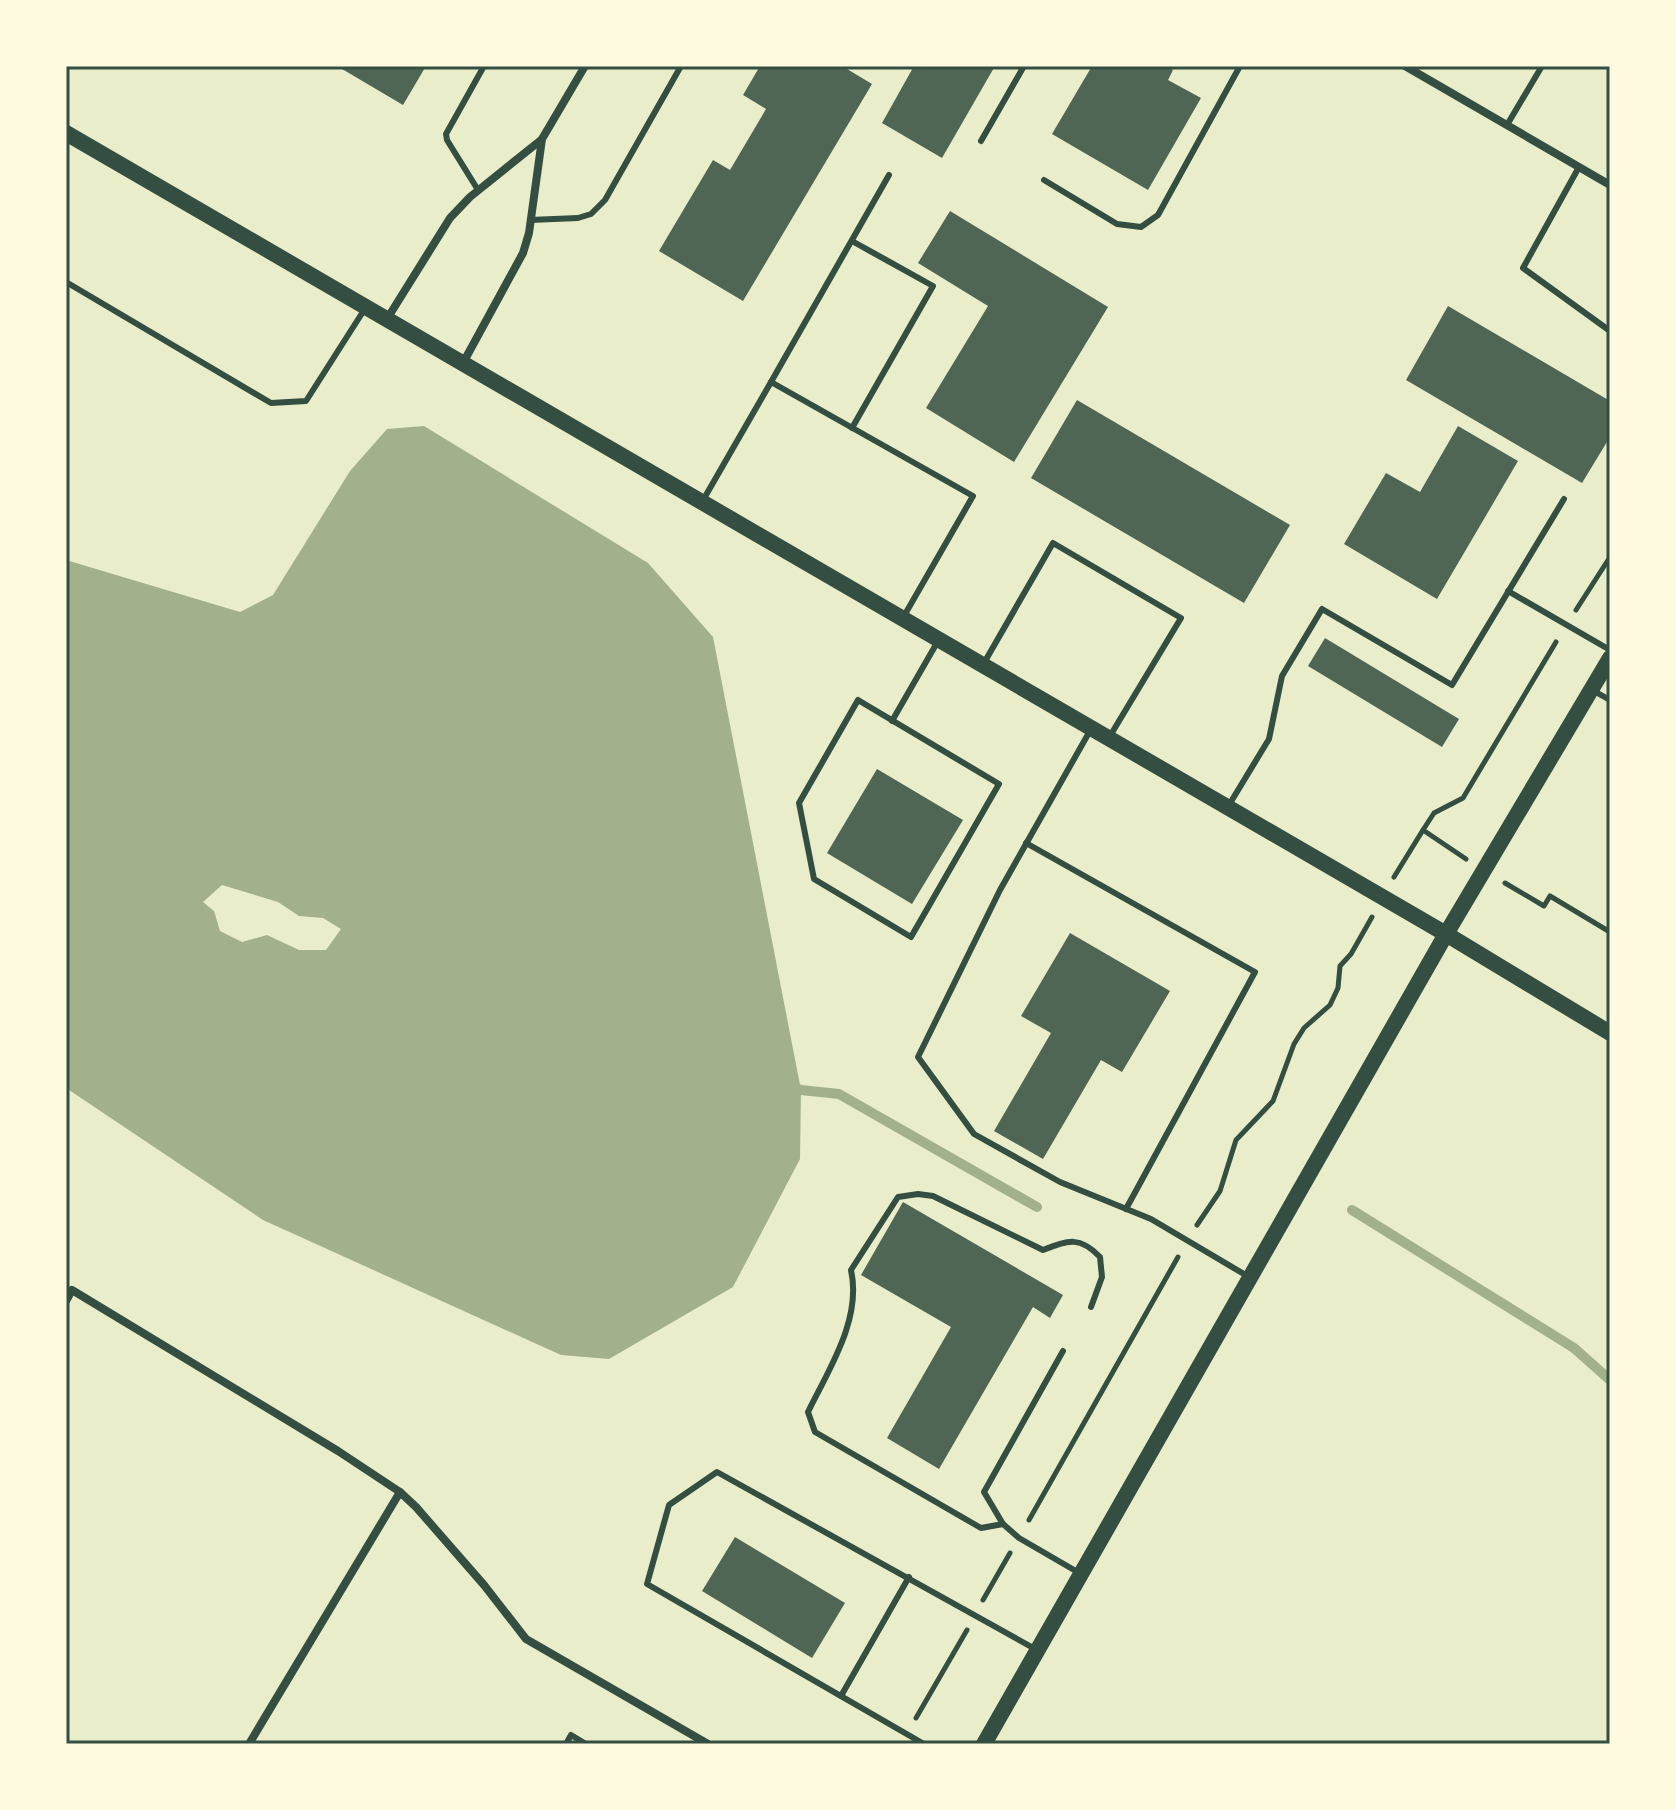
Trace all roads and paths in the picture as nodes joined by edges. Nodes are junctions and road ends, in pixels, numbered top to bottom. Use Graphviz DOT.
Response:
graph roads {
  1 [pos="484,66"];
  2 [pos="585,66"];
  3 [pos="681,66"];
  4 [pos="1024,66"];
  5 [pos="1240,66"];
  6 [pos="1405,66"];
  7 [pos="1542,66"];
  8 [pos="1507,125"];
  9 [pos="66,133"];
  10 [pos="542,139"];
  11 [pos="981,141"];
  12 [pos="1579,167"];
  13 [pos="889,175"];
  14 [pos="1044,180"];
  15 [pos="1610,185"];
  16 [pos="478,190"];
  17 [pos="530,220"];
  18 [pos="852,241"];
  19 [pos="66,282"];
  20 [pos="366,307"];
  21 [pos="387,319"];
  22 [pos="1610,331"];
  23 [pos="463,363"];
  24 [pos="771,382"];
  25 [pos="852,428"];
  26 [pos="1564,499"];
  27 [pos="701,502"];
  28 [pos="1508,591"];
  29 [pos="903,619"];
  30 [pos="938,640"];
  31 [pos="1610,650"];
  32 [pos="1610,658"];
  33 [pos="982,666"];
  34 [pos="1592,690"];
  35 [pos="1610,700"];
  36 [pos="892,721"];
  37 [pos="1091,729"];
  38 [pos="1108,739"];
  39 [pos="1227,808"];
  40 [pos="1423,830"];
  41 [pos="1026,843"];
  42 [pos="1382,898"];
  43 [pos="1446,934"];
  44 [pos="1610,1033"];
  45 [pos="1126,1209"];
  46 [pos="1187,1241"];
  47 [pos="1250,1277"];
  48 [pos="66,1301"];
  49 [pos="1091,1307"];
  50 [pos="1063,1351"];
  51 [pos="400,1492"];
  52 [pos="1003,1524"];
  53 [pos="1019,1538"];
  54 [pos="1081,1574"];
  55 [pos="909,1577"];
  56 [pos="975,1614"];
  57 [pos="1037,1650"];
  58 [pos="841,1696"];
  59 [pos="907,1734"];
  60 [pos="249,1744"];
  61 [pos="566,1744"];
  62 [pos="586,1744"];
  63 [pos="708,1744"];
  64 [pos="924,1744"];
  65 [pos="984,1744"];
  1 -- 16 [label="lane"];
  2 -- 10 [label="street"];
  3 -- 17 [label="lane"];
  4 -- 11 [label="lane"];
  5 -- 14 [label="lane"];
  6 -- 8 [label="street"];
  7 -- 8 [label="lane"];
  8 -- 12 [label="street"];
  9 -- 20 [label="main road"];
  10 -- 16 [label="street"];
  10 -- 17 [label="street"];
  12 -- 15 [label="street"];
  12 -- 22 [label="lane"];
  13 -- 18 [label="lane"];
  16 -- 21 [label="street"];
  17 -- 23 [label="street"];
  18 -- 24 [label="lane"];
  18 -- 25 [label="lane"];
  19 -- 20 [label="lane"];
  20 -- 21 [label="main road"];
  21 -- 23 [label="main road"];
  23 -- 27 [label="main road"];
  24 -- 25 [label="lane"];
  24 -- 27 [label="lane"];
  25 -- 29 [label="lane"];
  26 -- 28 [label="lane"];
  27 -- 29 [label="main road"];
  28 -- 31 [label="lane"];
  28 -- 39 [label="lane"];
  29 -- 30 [label="main road"];
  30 -- 33 [label="main road"];
  30 -- 36 [label="lane"];
  32 -- 34 [label="main road"];
  33 -- 37 [label="main road"];
  33 -- 38 [label="lane"];
  34 -- 35 [label="lane"];
  34 -- 43 [label="main road"];
  36 -- 36 [label="lane"];
  37 -- 38 [label="main road"];
  37 -- 41 [label="lane"];
  38 -- 39 [label="main road"];
  39 -- 42 [label="main road"];
  40 -- 42 [label="path"];
  41 -- 45 [label="lane"];
  41 -- 45 [label="lane"];
  42 -- 43 [label="main road"];
  42 -- 46 [label="path"];
  43 -- 44 [label="main road"];
  43 -- 47 [label="main road"];
  45 -- 46 [label="lane"];
  46 -- 47 [label="lane"];
  46 -- 53 [label="path"];
  47 -- 54 [label="main road"];
  48 -- 51 [label="street"];
  49 -- 52 [label="lane"];
  50 -- 52 [label="lane"];
  51 -- 60 [label="street"];
  51 -- 63 [label="street"];
  52 -- 53 [label="lane"];
  53 -- 54 [label="lane"];
  53 -- 56 [label="path"];
  54 -- 57 [label="main road"];
  55 -- 56 [label="lane"];
  55 -- 58 [label="lane"];
  55 -- 58 [label="lane"];
  56 -- 57 [label="lane"];
  56 -- 59 [label="path"];
  57 -- 65 [label="main road"];
  58 -- 59 [label="lane"];
  59 -- 64 [label="lane"];
  61 -- 62 [label="lane"];
}
